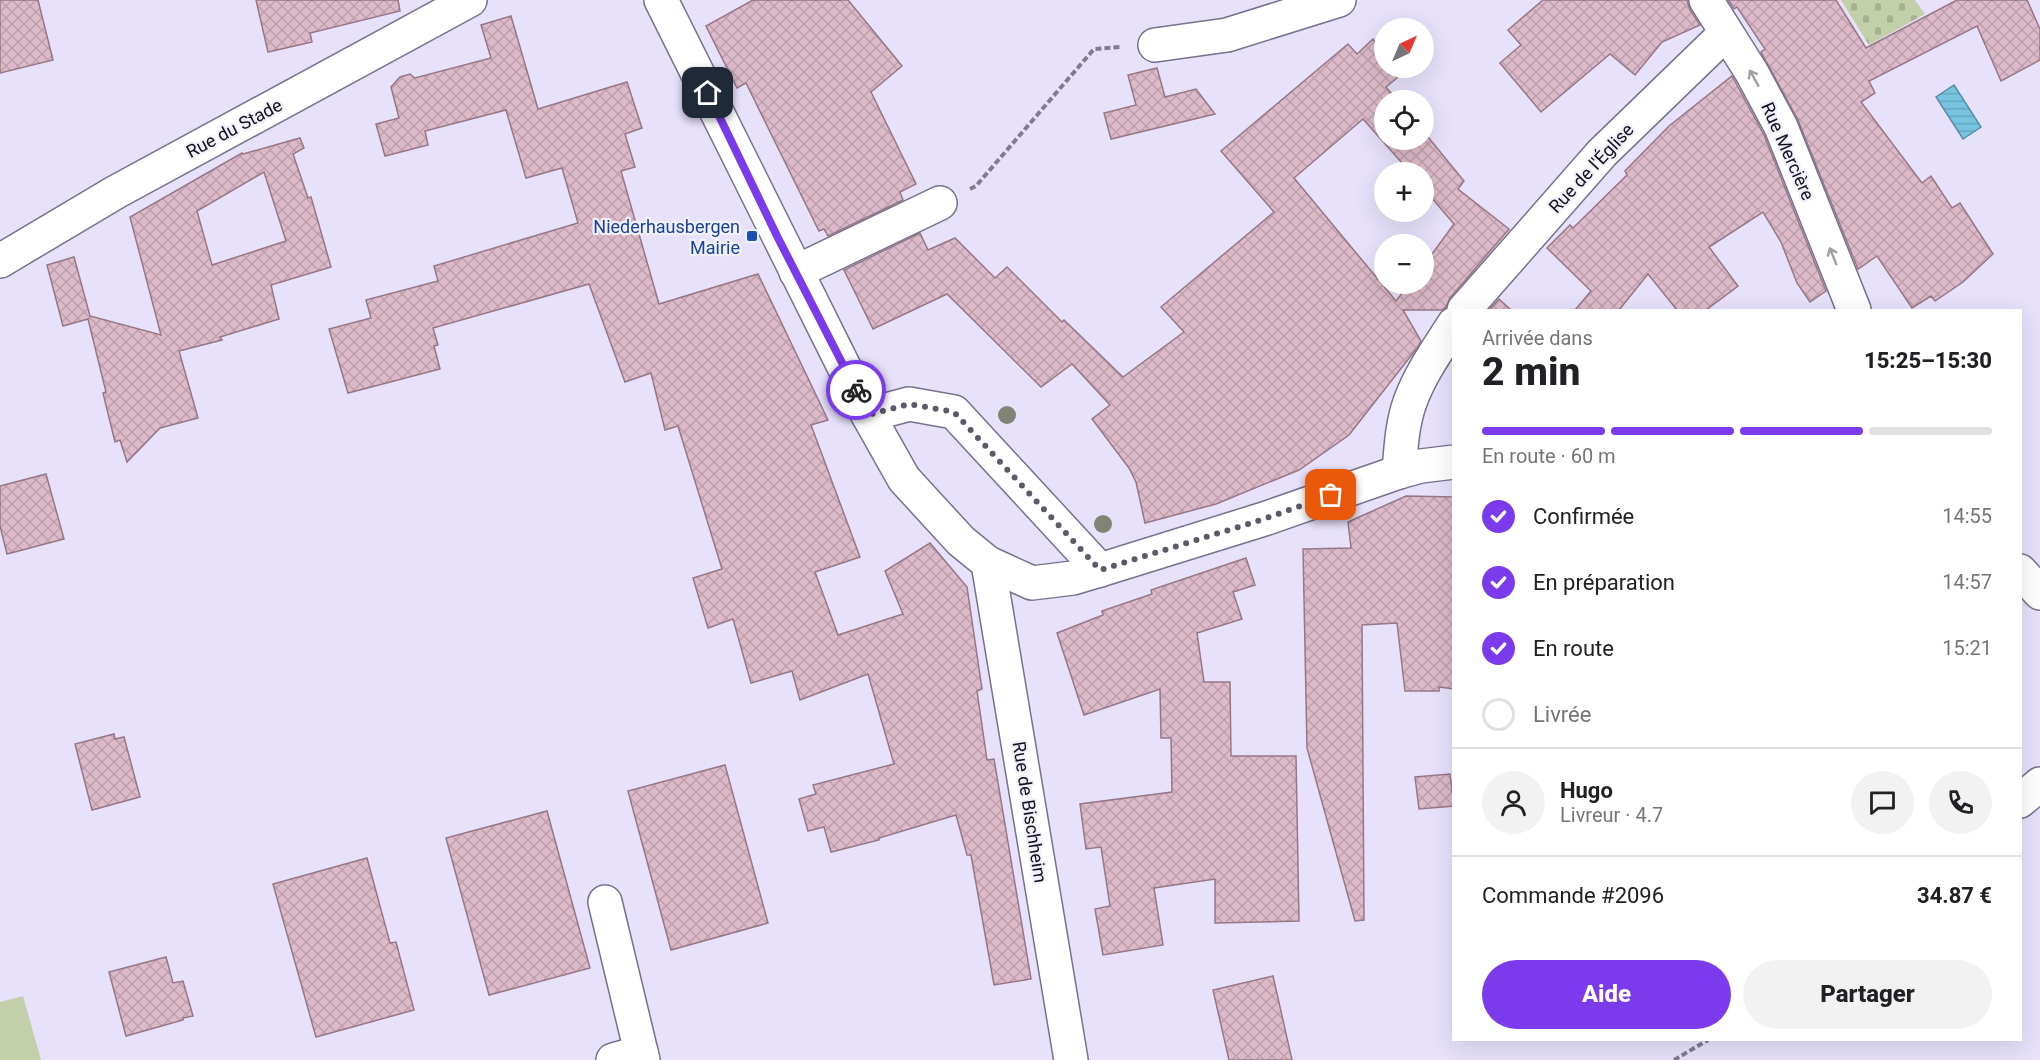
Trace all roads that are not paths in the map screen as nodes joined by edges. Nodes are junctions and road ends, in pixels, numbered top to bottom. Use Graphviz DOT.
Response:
graph roads {
  1 [pos="470,0"];
  2 [pos="661,0"];
  3 [pos="1339,0"];
  4 [pos="1706,0"];
  5 [pos="1726,33"];
  6 [pos="1155,45"];
  7 [pos="940,203"];
  8 [pos="0,261"];
  9 [pos="796,272"];
  10 [pos="1465,309"];
  11 [pos="1854,309"];
  12 [pos="1452,327"];
  13 [pos="868,415"];
  14 [pos="1452,462"];
  15 [pos="1399,472"];
  16 [pos="988,563"];
  17 [pos="1100,570"];
  18 [pos="2022,573"];
  19 [pos="2040,593"];
  20 [pos="2040,784"];
  21 [pos="2022,799"];
  22 [pos="605,902"];
  23 [pos="632,1057"];
  24 [pos="1071,1060"];
  1 -- 8 [label="street, Rue du Stade"];
  2 -- 9 [label="street"];
  3 -- 6 [label="street"];
  4 -- 5 [label="street, Rue Mercière"];
  5 -- 10 [label="street, Rue de l'Église"];
  11 -- 5 [label="street, Rue Mercière, one-way"];
  7 -- 9 [label="street"];
  9 -- 13 [label="street"];
  12 -- 15 [label="street"];
  13 -- 16 [label="street"];
  13 -- 17 [label="street"];
  14 -- 15 [label="street"];
  15 -- 17 [label="street"];
  16 -- 17 [label="street"];
  16 -- 24 [label="street, Rue de Bischheim"];
  18 -- 19 [label="street"];
  20 -- 21 [label="street"];
  22 -- 23 [label="street"];
}
